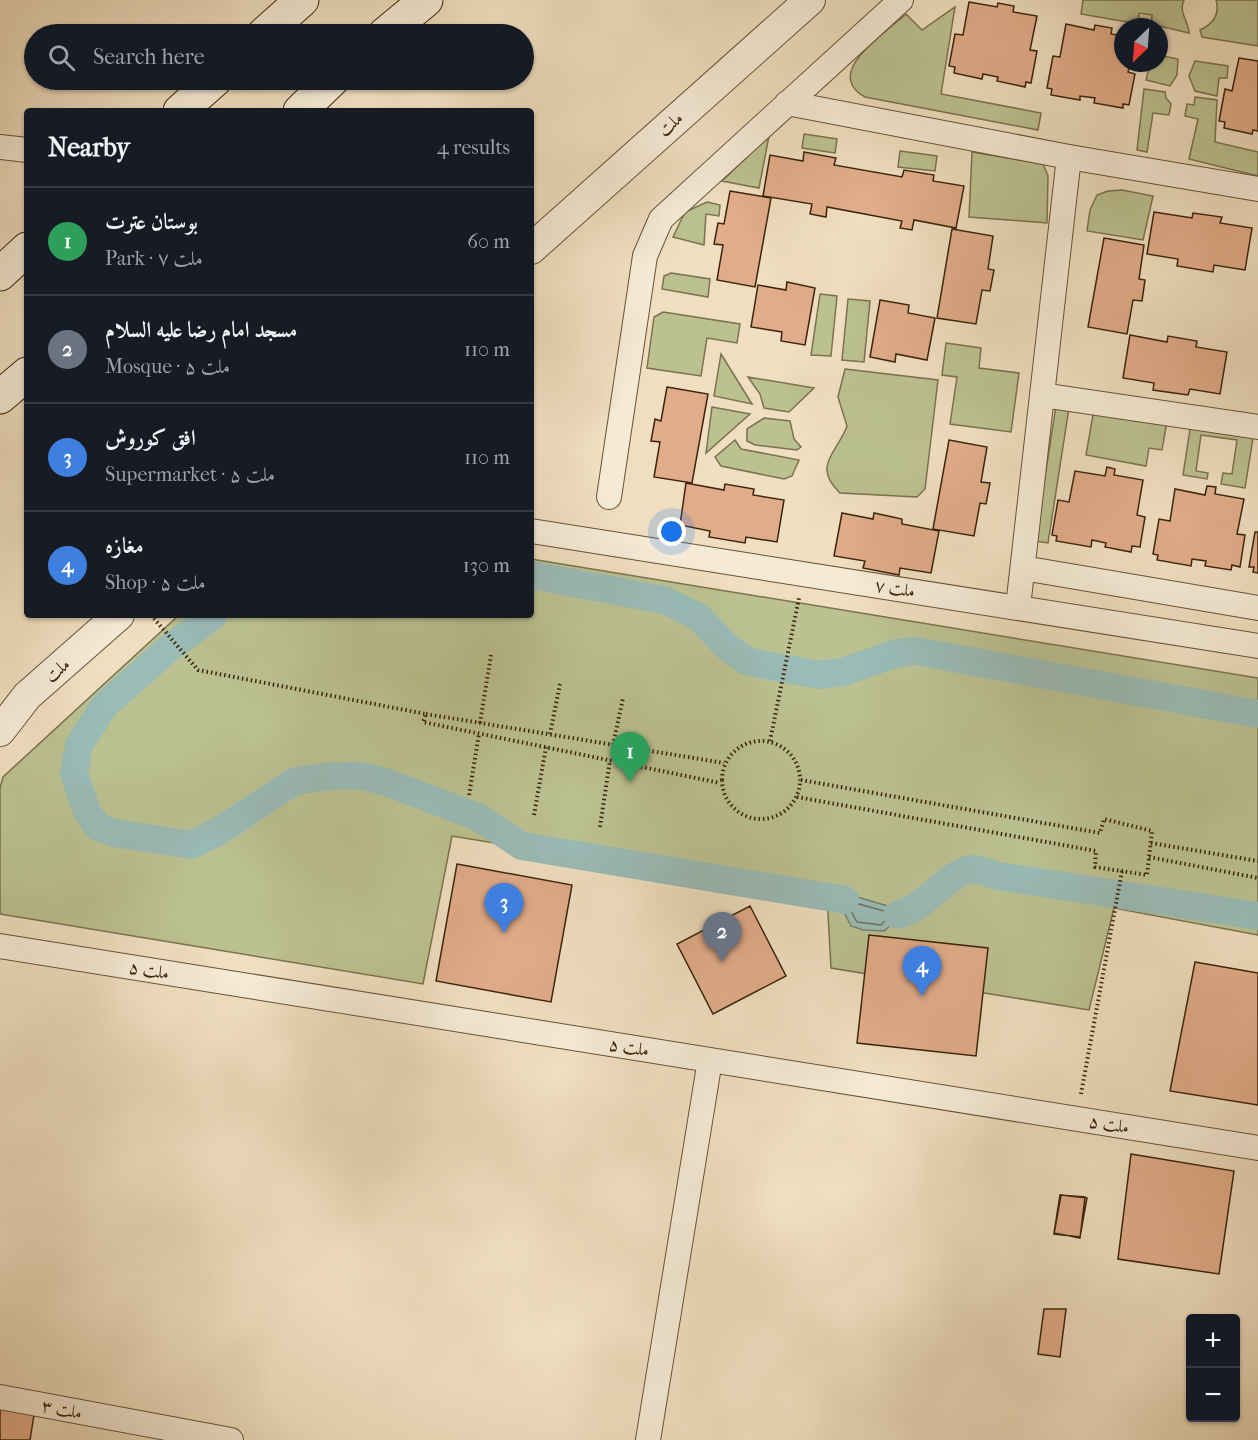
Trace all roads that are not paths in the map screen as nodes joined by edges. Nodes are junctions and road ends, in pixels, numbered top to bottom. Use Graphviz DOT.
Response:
graph roads {
  1 [pos="302,0"];
  2 [pos="426,0"];
  3 [pos="810,0"];
  4 [pos="901,0"];
  5 [pos="275,24"];
  6 [pos="398,24"];
  7 [pos="203,90"];
  8 [pos="322,90"];
  9 [pos="787,103"];
  10 [pos="183,108"];
  11 [pos="303,108"];
  12 [pos="0,147"];
  13 [pos="24,150"];
  14 [pos="1069,157"];
  15 [pos="1258,189"];
  16 [pos="534,246"];
  17 [pos="24,252"];
  18 [pos="0,274"];
  19 [pos="0,364"];
  20 [pos="24,365"];
  21 [pos="24,377"];
  22 [pos="1042,395"];
  23 [pos="0,397"];
  24 [pos="1258,427"];
  25 [pos="609,497"];
  26 [pos="534,531"];
  27 [pos="1023,568"];
  28 [pos="1018,607"];
  29 [pos="1258,608"];
  30 [pos="116,618"];
  31 [pos="1258,646"];
  32 [pos="0,731"];
  33 [pos="0,946"];
  34 [pos="710,1060"];
  35 [pos="1258,1148"];
  36 [pos="0,1397"];
  37 [pos="231,1440"];
  38 [pos="648,1440"];
  1 -- 5 [label="main road"];
  2 -- 6 [label="main road"];
  3 -- 16 [label="street, ملت"];
  4 -- 9 [label="street"];
  7 -- 10 [label="main road"];
  8 -- 11 [label="main road"];
  9 -- 14 [label="street"];
  9 -- 25 [label="street"];
  12 -- 13 [label="street"];
  14 -- 15 [label="street"];
  14 -- 22 [label="street"];
  17 -- 18 [label="main road"];
  19 -- 20 [label="main road"];
  21 -- 23 [label="main road"];
  22 -- 24 [label="street"];
  22 -- 27 [label="street"];
  26 -- 28 [label="street, ملت ۷"];
  27 -- 28 [label="street"];
  27 -- 29 [label="street"];
  28 -- 31 [label="street, ملت ۷"];
  30 -- 32 [label="street, ملت"];
  33 -- 34 [label="street, ملت ۵"];
  34 -- 35 [label="street, ملت ۵"];
  34 -- 38 [label="street"];
  36 -- 37 [label="street, ملت ۳"];
}
